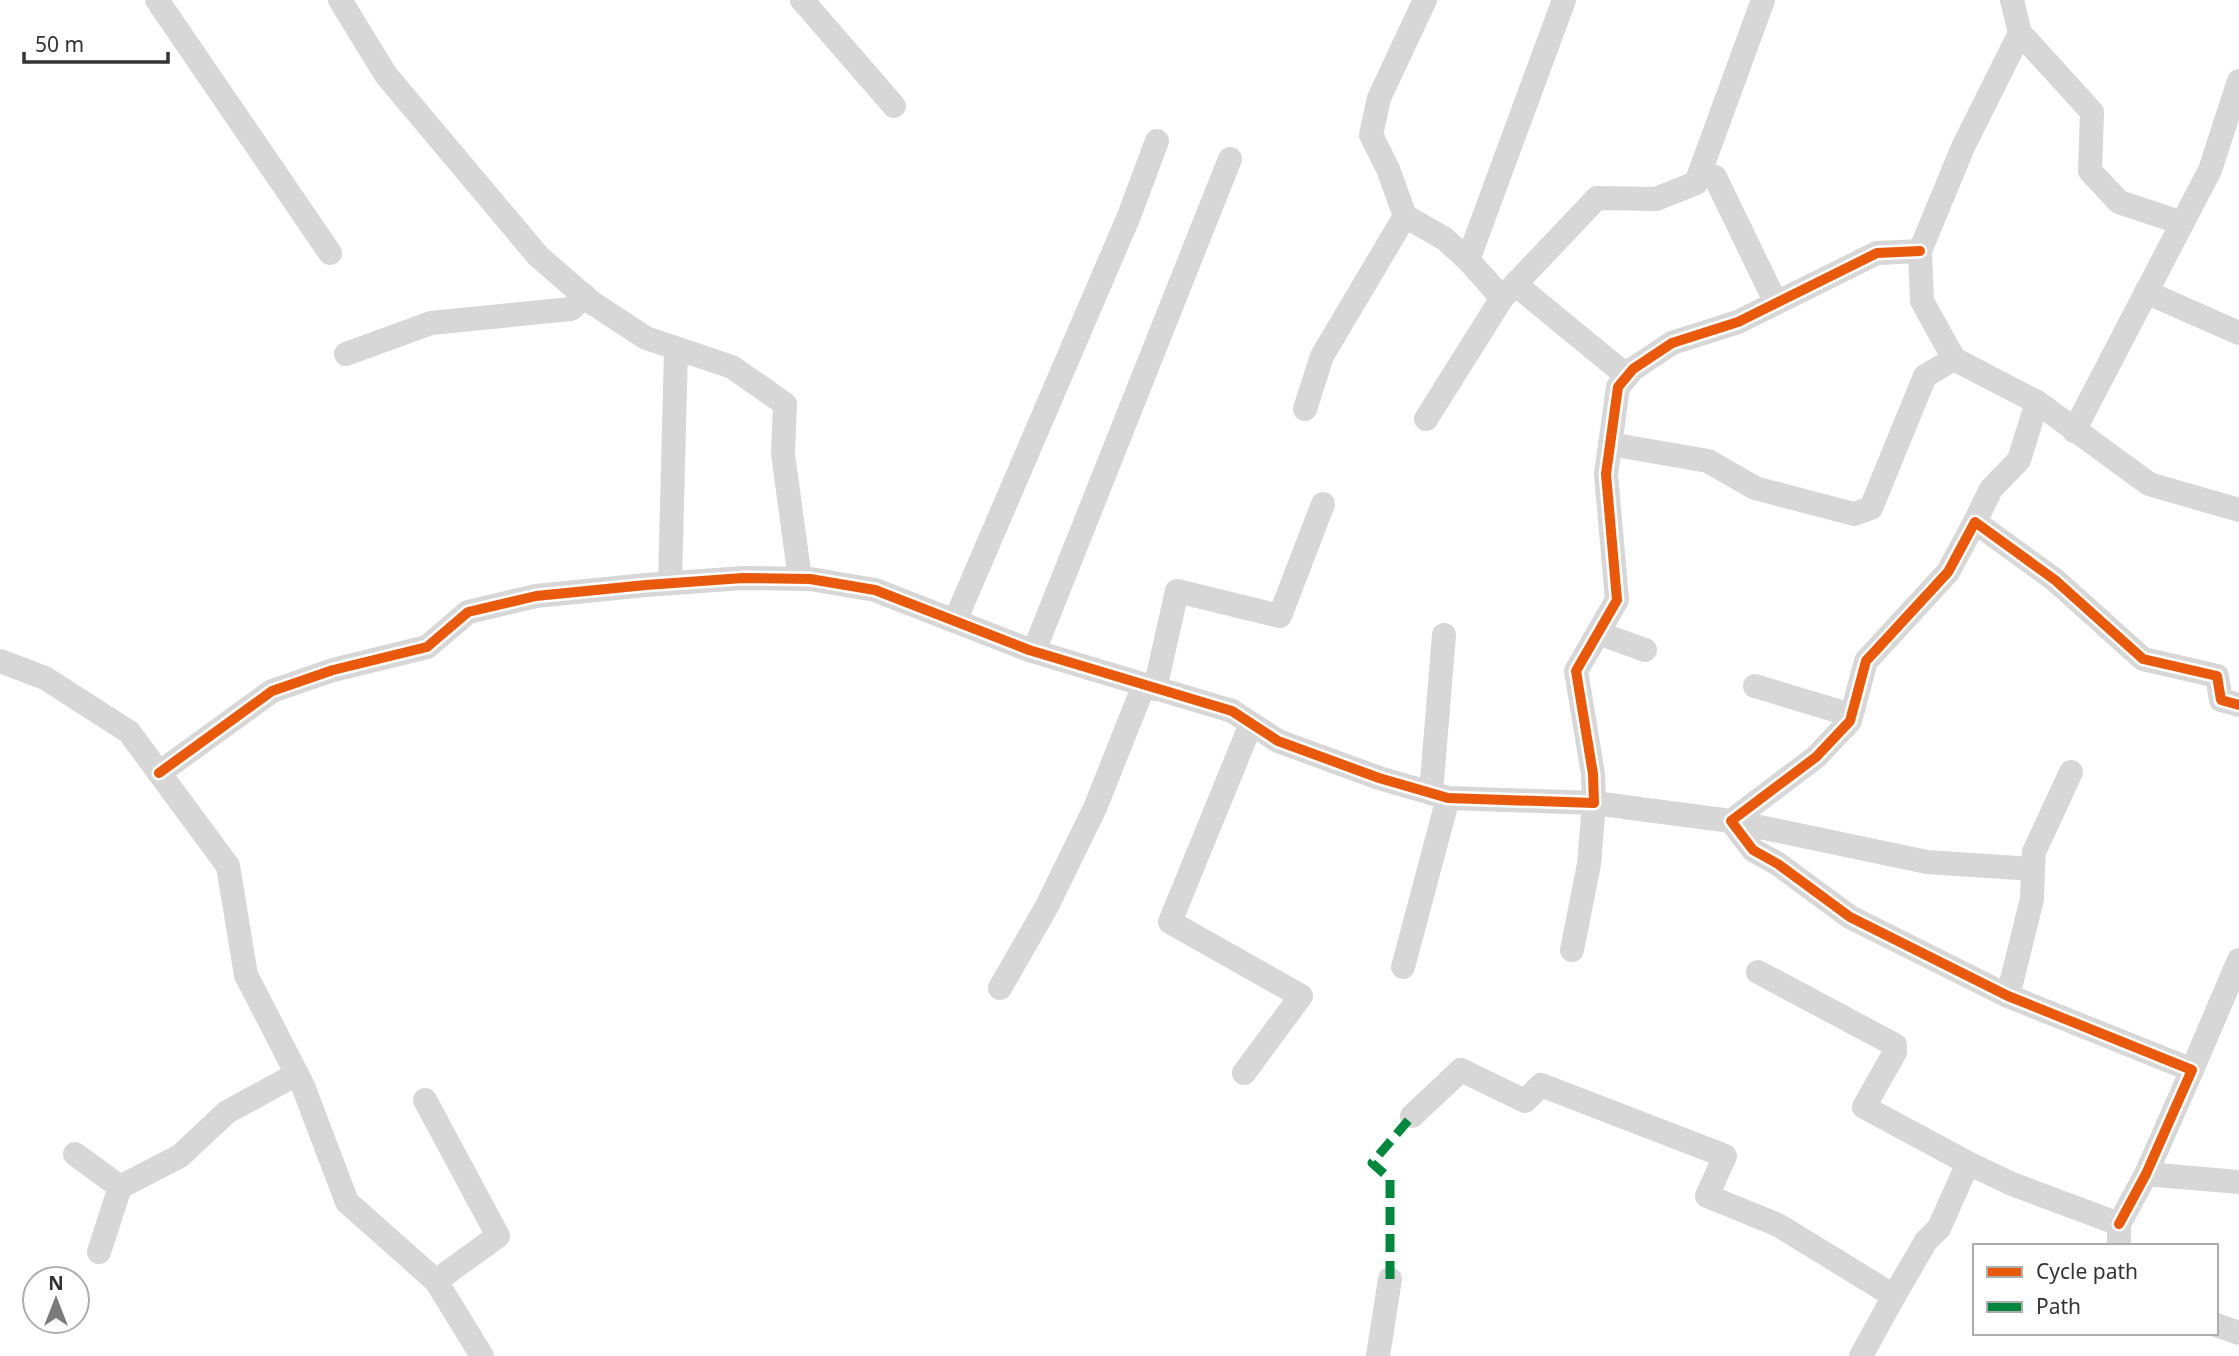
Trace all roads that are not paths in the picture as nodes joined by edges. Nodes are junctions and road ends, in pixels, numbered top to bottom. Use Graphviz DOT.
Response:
graph roads {
  1 [pos="157,0"];
  2 [pos="340,0"];
  3 [pos="802,0"];
  4 [pos="1424,0"];
  5 [pos="1564,0"];
  6 [pos="1763,0"];
  7 [pos="2012,0"];
  8 [pos="2020,33"];
  9 [pos="2239,80"];
  10 [pos="894,106"];
  11 [pos="1157,141"];
  12 [pos="1230,159"];
  13 [pos="1701,172"];
  14 [pos="1405,216"];
  15 [pos="2182,223"];
  16 [pos="1920,251"];
  17 [pos="330,253"];
  18 [pos="1468,260"];
  19 [pos="1508,291"];
  20 [pos="2146,292"];
  21 [pos="584,296"];
  22 [pos="1776,303"];
  23 [pos="2239,333"];
  24 [pos="676,349"];
  25 [pos="346,354"];
  26 [pos="1954,359"];
  27 [pos="1627,376"];
  28 [pos="2037,402"];
  29 [pos="1305,410"];
  30 [pos="1426,419"];
  31 [pos="2074,431"];
  32 [pos="1610,444"];
  33 [pos="1323,504"];
  34 [pos="2239,510"];
  35 [pos="1975,523"];
  36 [pos="800,579"];
  37 [pos="670,583"];
  38 [pos="955,621"];
  39 [pos="1598,633"];
  40 [pos="1444,635"];
  41 [pos="1645,650"];
  42 [pos="1034,651"];
  43 [pos="0,661"];
  44 [pos="1755,686"];
  45 [pos="1149,687"];
  46 [pos="2239,705"];
  47 [pos="1851,715"];
  48 [pos="1251,723"];
  49 [pos="2071,772"];
  50 [pos="159,773"];
  51 [pos="1440,796"];
  52 [pos="1594,803"];
  53 [pos="1731,821"];
  54 [pos="2032,870"];
  55 [pos="1572,950"];
  56 [pos="2239,960"];
  57 [pos="1403,967"];
  58 [pos="1758,972"];
  59 [pos="1000,988"];
  60 [pos="2008,996"];
  61 [pos="2192,1070"];
  62 [pos="1244,1073"];
  63 [pos="297,1074"];
  64 [pos="425,1100"];
  65 [pos="1412,1116"];
  66 [pos="75,1154"];
  67 [pos="1968,1163"];
  68 [pos="2146,1174"];
  69 [pos="2239,1182"];
  70 [pos="120,1187"];
  71 [pos="2119,1235"];
  72 [pos="99,1252"];
  73 [pos="1390,1279"];
  74 [pos="436,1281"];
  75 [pos="1894,1296"];
  76 [pos="2218,1326"];
  77 [pos="2239,1333"];
  78 [pos="482,1356"];
  79 [pos="1378,1356"];
  80 [pos="1861,1356"];
  1 -- 17 [label="street"];
  2 -- 21 [label="street"];
  3 -- 10 [label="street"];
  4 -- 14 [label="street"];
  5 -- 18 [label="street"];
  6 -- 13 [label="street"];
  7 -- 8 [label="street"];
  8 -- 15 [label="street"];
  8 -- 16 [label="street"];
  9 -- 15 [label="street"];
  11 -- 38 [label="street"];
  12 -- 42 [label="street"];
  13 -- 19 [label="street"];
  13 -- 22 [label="street"];
  14 -- 18 [label="street"];
  14 -- 29 [label="street"];
  15 -- 20 [label="street"];
  16 -- 22 [label="street"];
  16 -- 26 [label="street"];
  18 -- 19 [label="street"];
  19 -- 27 [label="street"];
  19 -- 30 [label="street"];
  20 -- 23 [label="street"];
  20 -- 31 [label="street"];
  21 -- 24 [label="street"];
  21 -- 25 [label="street"];
  22 -- 27 [label="street"];
  24 -- 36 [label="street"];
  24 -- 37 [label="street"];
  26 -- 28 [label="street"];
  26 -- 32 [label="street"];
  27 -- 32 [label="street"];
  28 -- 31 [label="street"];
  28 -- 35 [label="street"];
  31 -- 34 [label="street"];
  32 -- 39 [label="street"];
  33 -- 45 [label="street"];
  35 -- 46 [label="street"];
  35 -- 47 [label="street"];
  36 -- 37 [label="street"];
  36 -- 38 [label="street"];
  37 -- 50 [label="street"];
  38 -- 42 [label="street"];
  39 -- 41 [label="street"];
  39 -- 52 [label="street"];
  40 -- 51 [label="street"];
  42 -- 45 [label="street"];
  43 -- 50 [label="street"];
  44 -- 47 [label="street"];
  45 -- 48 [label="street"];
  45 -- 59 [label="street"];
  47 -- 53 [label="street"];
  48 -- 51 [label="street"];
  48 -- 62 [label="street"];
  49 -- 54 [label="street"];
  50 -- 63 [label="street"];
  51 -- 52 [label="street"];
  51 -- 57 [label="street"];
  52 -- 53 [label="street"];
  52 -- 55 [label="street"];
  53 -- 54 [label="street"];
  53 -- 60 [label="street"];
  54 -- 60 [label="street"];
  56 -- 61 [label="street"];
  58 -- 67 [label="street"];
  60 -- 61 [label="street"];
  61 -- 68 [label="street"];
  63 -- 70 [label="street"];
  63 -- 74 [label="street"];
  64 -- 74 [label="street"];
  65 -- 75 [label="street"];
  66 -- 70 [label="street"];
  67 -- 71 [label="street"];
  67 -- 75 [label="street"];
  68 -- 69 [label="street"];
  68 -- 71 [label="street"];
  70 -- 72 [label="street"];
  73 -- 79 [label="street"];
  74 -- 78 [label="street"];
  75 -- 80 [label="street"];
  76 -- 77 [label="street"];
}
